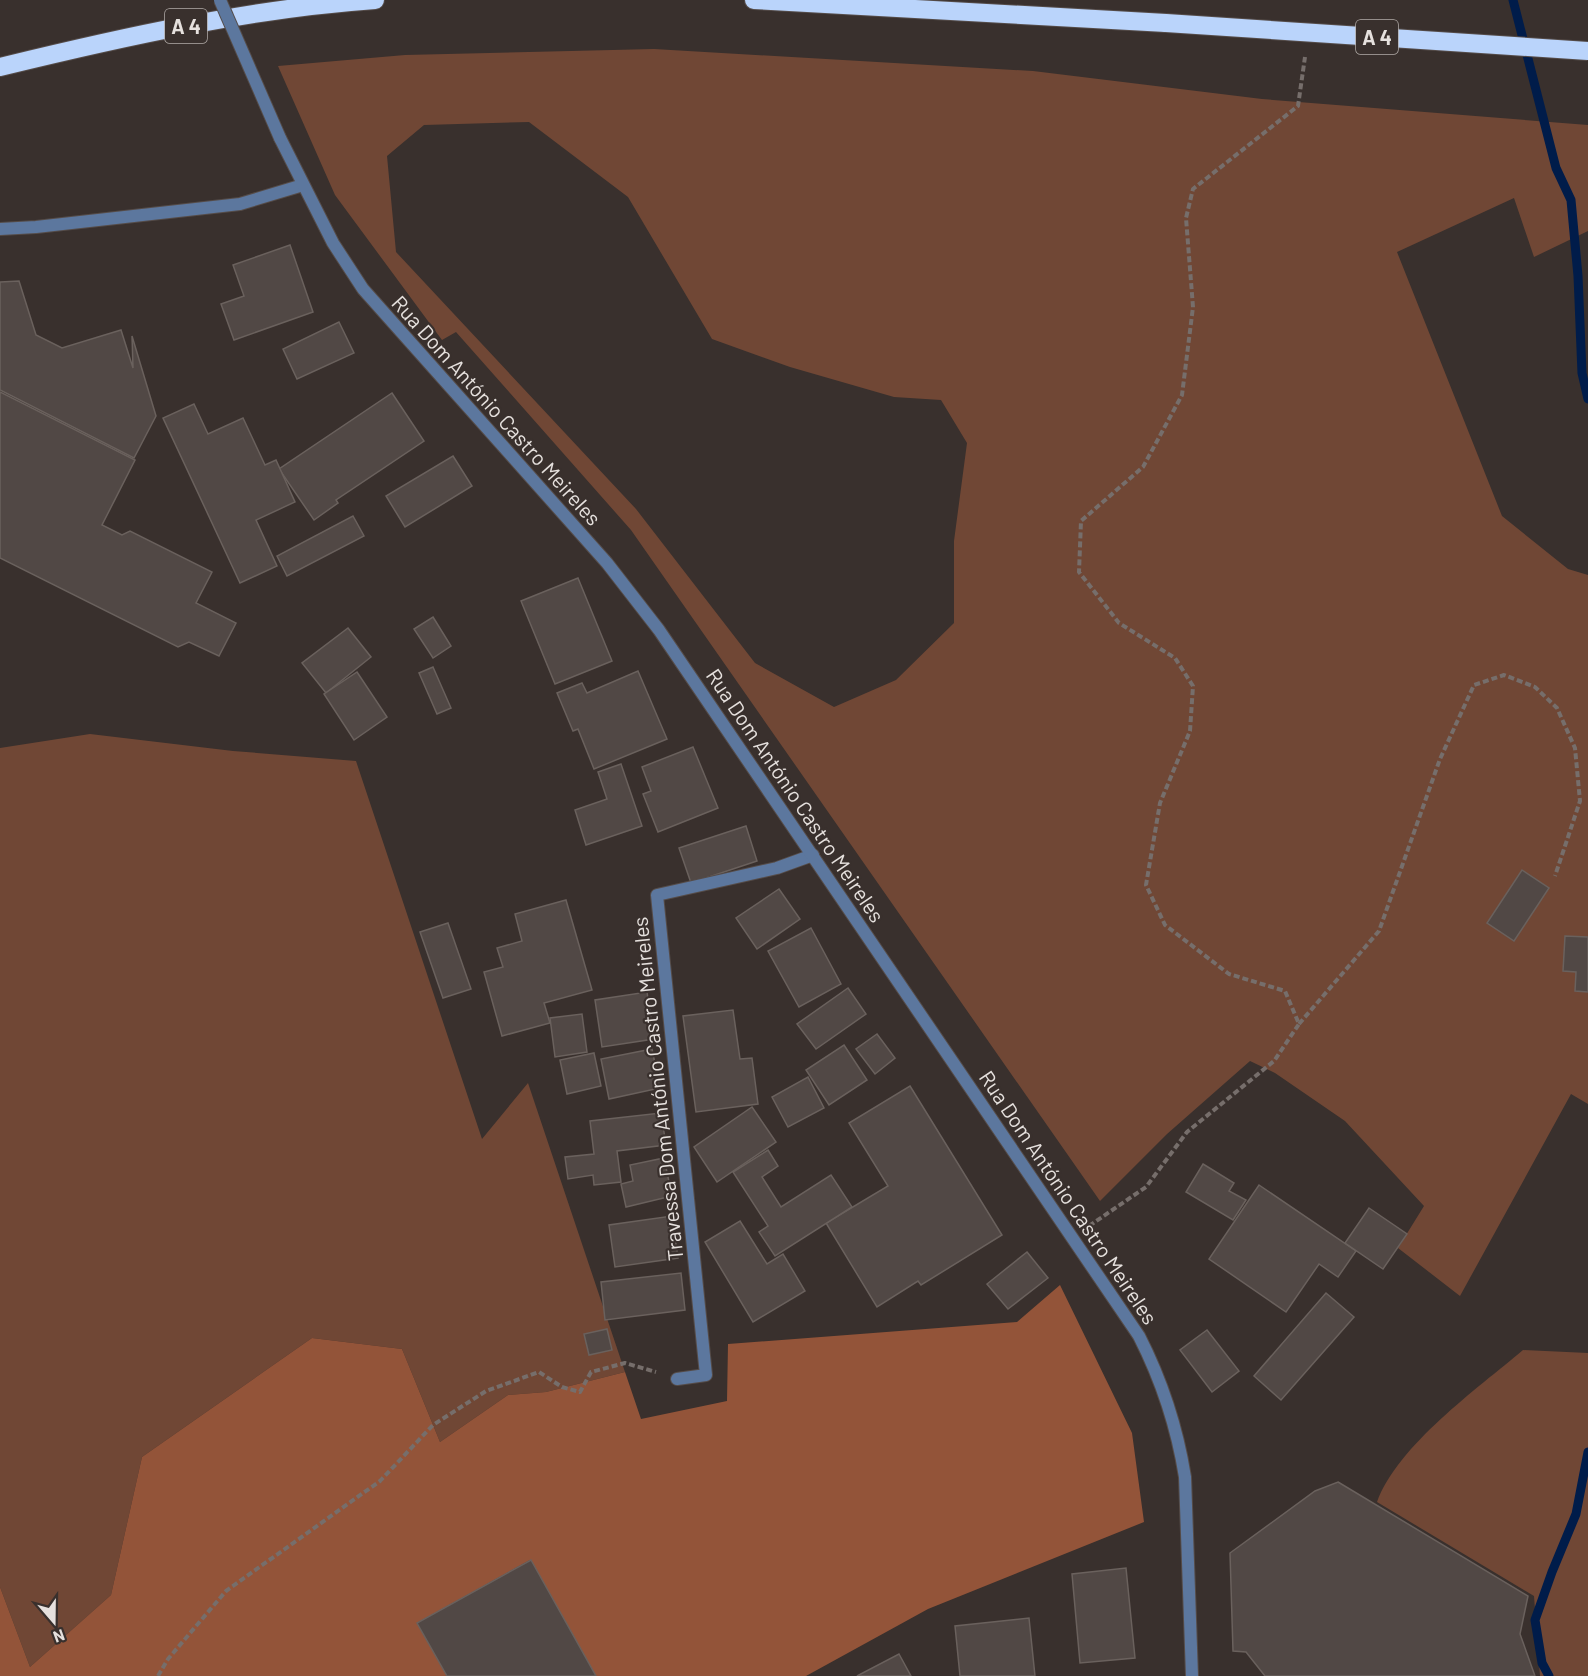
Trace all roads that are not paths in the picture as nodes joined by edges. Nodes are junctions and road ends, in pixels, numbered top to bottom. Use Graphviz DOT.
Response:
graph roads {
  1 [pos="220,0"];
  2 [pos="375,0"];
  3 [pos="754,0"];
  4 [pos="1588,51"];
  5 [pos="0,68"];
  6 [pos="303,185"];
  7 [pos="0,229"];
  8 [pos="813,855"];
  9 [pos="677,1379"];
  10 [pos="1192,1676"];
  1 -- 6 [label="street, Rua Dom António Castro Meireles, bridge"];
  2 -- 5 [label="highway, A 4"];
  3 -- 4 [label="highway, A 4, bridge"];
  6 -- 7 [label="street"];
  6 -- 8 [label="street, Rua Dom António Castro Meireles"];
  8 -- 9 [label="street, Travessa Dom António Castro Meireles"];
  8 -- 10 [label="street, Rua Dom António Castro Meireles"];
}
